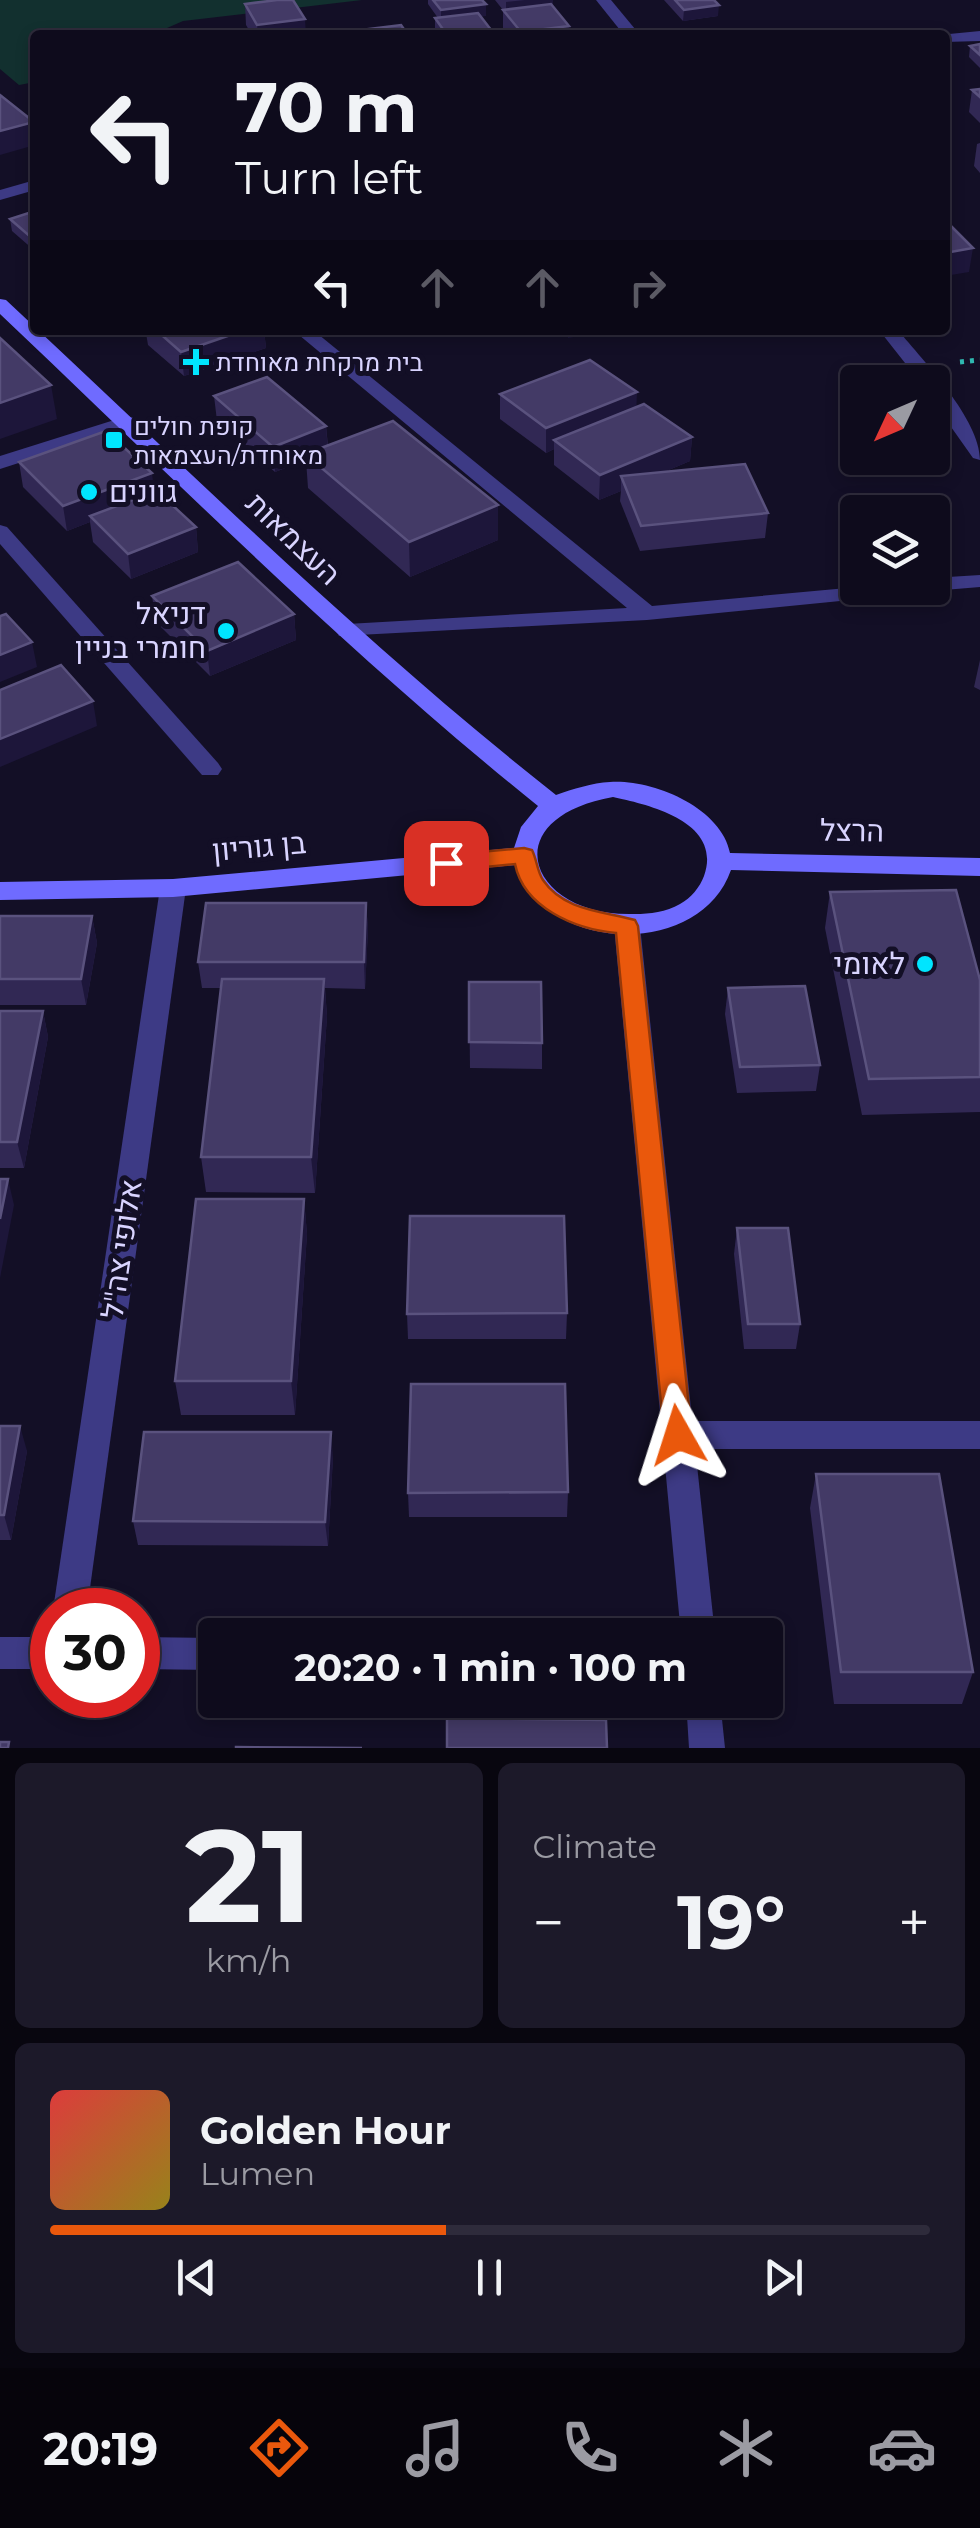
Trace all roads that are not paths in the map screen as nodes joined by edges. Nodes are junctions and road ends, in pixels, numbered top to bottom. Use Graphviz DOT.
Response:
graph roads {
  1 [pos="603,0"];
  2 [pos="628,30"];
  3 [pos="980,36"];
  4 [pos="950,37"];
  5 [pos="30,186"];
  6 [pos="0,195"];
  7 [pos="4,314"];
  8 [pos="308,335"];
  9 [pos="892,335"];
  10 [pos="916,365"];
  11 [pos="950,411"];
  12 [pos="126,422"];
  13 [pos="980,454"];
  14 [pos="0,463"];
  15 [pos="0,531"];
  16 [pos="980,581"];
  17 [pos="950,584"];
  18 [pos="840,595"];
  19 [pos="647,613"];
  20 [pos="347,631"];
  21 [pos="210,770"];
  22 [pos="554,806"];
  23 [pos="524,856"];
  24 [pos="722,861"];
  25 [pos="980,867"];
  26 [pos="174,888"];
  27 [pos="0,891"];
  28 [pos="627,926"];
  29 [pos="678,1435"];
  30 [pos="980,1435"];
  31 [pos="73,1588"];
  32 [pos="696,1618"];
  33 [pos="0,1653"];
  34 [pos="30,1653"];
  35 [pos="160,1653"];
  36 [pos="198,1654"];
  37 [pos="704,1718"];
  38 [pos="707,1748"];
  1 -- 2 [label="street"];
  3 -- 4 [label="street"];
  5 -- 6 [label="street"];
  7 -- 12 [label="street, העצמאות"];
  8 -- 19 [label="street"];
  9 -- 10 [label="street"];
  11 -- 13 [label="street"];
  12 -- 14 [label="street"];
  12 -- 20 [label="street, העצמאות"];
  15 -- 21 [label="street"];
  16 -- 17 [label="street"];
  18 -- 19 [label="street"];
  19 -- 20 [label="street"];
  20 -- 22 [label="street, העצמאות"];
  22 -- 23 [label="street"];
  22 -- 24 [label="street"];
  23 -- 26 [label="street, בן גוריון"];
  23 -- 28 [label="street"];
  24 -- 25 [label="street, הרצל"];
  24 -- 28 [label="street"];
  26 -- 27 [label="street, בן גוריון"];
  26 -- 31 [label="street, אלופי צה\"ל"];
  28 -- 29 [label="street"];
  29 -- 30 [label="street"];
  29 -- 32 [label="street"];
  33 -- 34 [label="street"];
  35 -- 36 [label="street"];
  37 -- 38 [label="street"];
}
